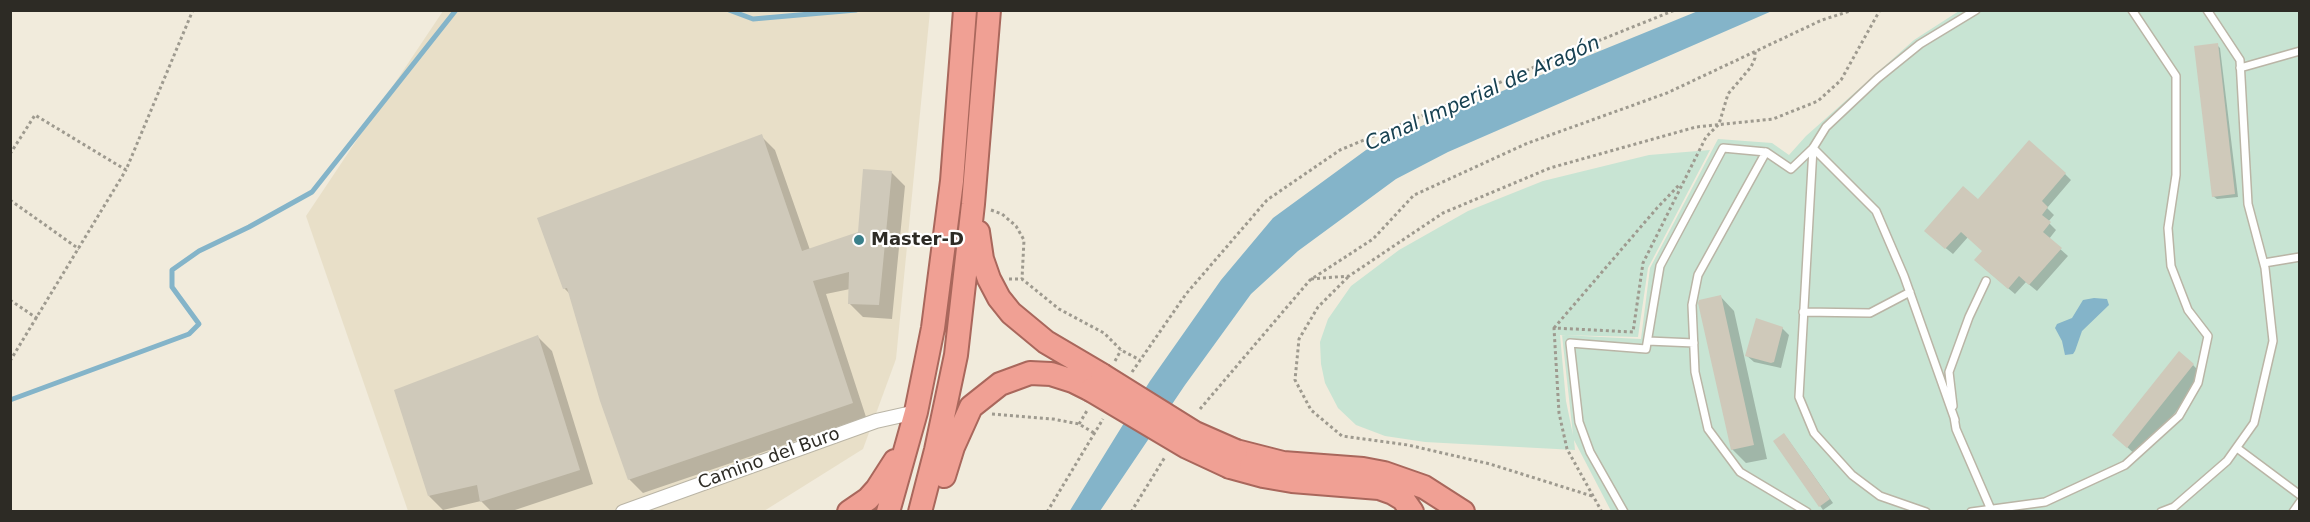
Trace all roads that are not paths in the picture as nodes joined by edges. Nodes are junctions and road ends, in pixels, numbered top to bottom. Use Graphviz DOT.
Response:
graph roads {
  1 [pos="988,10"];
  2 [pos="1976,10"];
  3 [pos="2132,10"];
  4 [pos="2206,10"];
  5 [pos="964,12"];
  6 [pos="2300,51"];
  7 [pos="2240,68"];
  8 [pos="1813,148"];
  9 [pos="1766,152"];
  10 [pos="974,204"];
  11 [pos="2300,257"];
  12 [pos="2264,263"];
  13 [pos="1986,281"];
  14 [pos="1910,292"];
  15 [pos="1803,312"];
  16 [pos="1648,341"];
  17 [pos="1694,343"];
  18 [pos="1097,383"];
  19 [pos="916,412"];
  20 [pos="1955,420"];
  21 [pos="909,439"];
  22 [pos="2237,448"];
  23 [pos="1233,459"];
  24 [pos="2300,495"];
  25 [pos="2300,502"];
  26 [pos="1913,509"];
  27 [pos="1993,511"];
  28 [pos="623,512"];
  29 [pos="849,512"];
  30 [pos="888,512"];
  31 [pos="920,512"];
  32 [pos="931,512"];
  33 [pos="1412,512"];
  34 [pos="1463,512"];
  35 [pos="1624,512"];
  36 [pos="1807,512"];
  37 [pos="1926,512"];
  38 [pos="1971,512"];
  39 [pos="2161,512"];
  40 [pos="2293,512"];
  1 -- 10 [label="highway"];
  2 -- 8 [label="lane"];
  3 -- 27 [label="lane"];
  4 -- 7 [label="lane"];
  5 -- 19 [label="highway"];
  6 -- 7 [label="lane"];
  7 -- 12 [label="lane"];
  8 -- 9 [label="lane"];
  8 -- 14 [label="lane"];
  8 -- 15 [label="lane"];
  9 -- 16 [label="lane"];
  9 -- 17 [label="lane"];
  10 -- 18 [label="highway"];
  10 -- 31 [label="highway"];
  11 -- 12 [label="lane"];
  12 -- 22 [label="lane"];
  13 -- 20 [label="lane"];
  14 -- 15 [label="lane"];
  14 -- 20 [label="lane"];
  15 -- 26 [label="lane"];
  16 -- 17 [label="lane"];
  16 -- 35 [label="lane"];
  17 -- 36 [label="lane"];
  18 -- 23 [label="highway, bridge"];
  18 -- 32 [label="highway"];
  19 -- 21 [label="highway"];
  19 -- 28 [label="street, Camino del Buro"];
  20 -- 27 [label="lane"];
  21 -- 29 [label="highway"];
  21 -- 30 [label="highway"];
  22 -- 24 [label="lane"];
  22 -- 39 [label="lane"];
  23 -- 33 [label="highway"];
  23 -- 34 [label="highway"];
  25 -- 40 [label="lane"];
  26 -- 37 [label="lane"];
  27 -- 38 [label="lane"];
}
